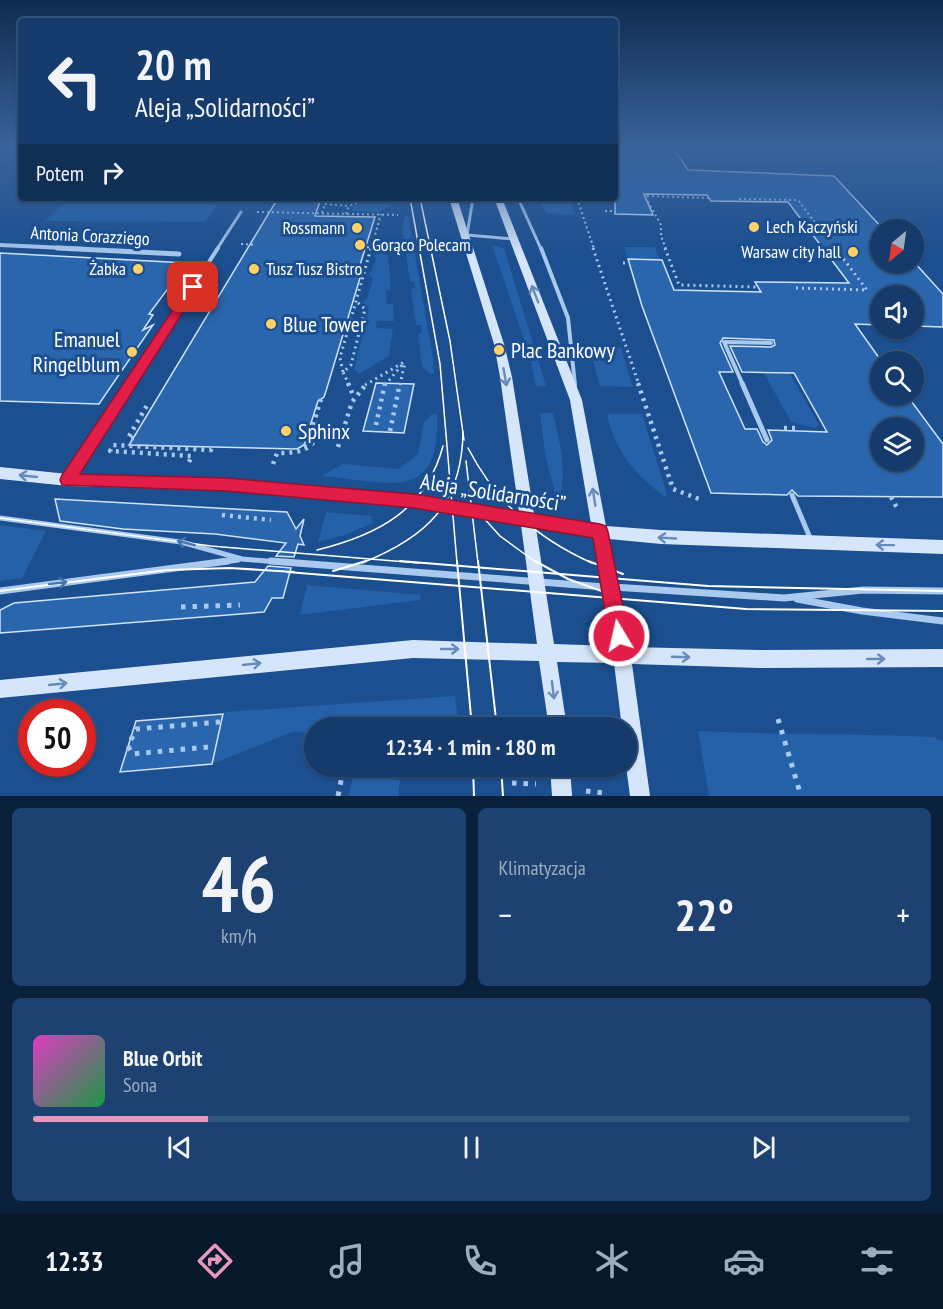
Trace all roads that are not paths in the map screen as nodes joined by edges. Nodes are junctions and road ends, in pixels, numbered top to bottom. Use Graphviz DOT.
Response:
graph roads {
  1 [pos="454,201"];
  2 [pos="473,201"];
  3 [pos="499,201"];
  4 [pos="519,201"];
  5 [pos="241,212"];
  6 [pos="467,236"];
  7 [pos="514,239"];
  8 [pos="0,245"];
  9 [pos="179,254"];
  10 [pos="771,343"];
  11 [pos="576,400"];
  12 [pos="767,440"];
  13 [pos="0,473"];
  14 [pos="68,480"];
  15 [pos="792,495"];
  16 [pos="0,518"];
  17 [pos="525,520"];
  18 [pos="600,532"];
  19 [pos="813,543"];
  20 [pos="943,547"];
  21 [pos="242,559"];
  22 [pos="536,582"];
  23 [pos="610,587"];
  24 [pos="0,591"];
  25 [pos="943,591"];
  26 [pos="792,598"];
  27 [pos="943,621"];
  28 [pos="548,652"];
  29 [pos="622,655"];
  30 [pos="943,658"];
  31 [pos="0,689"];
  32 [pos="557,717"];
  33 [pos="561,777"];
  34 [pos="562,796"];
  35 [pos="639,796"];
  1 -- 6 [label="main road"];
  2 -- 6 [label="lane"];
  3 -- 7 [label="main road"];
  4 -- 11 [label="lane"];
  5 -- 14 [label="lane"];
  6 -- 7 [label="lane"];
  6 -- 17 [label="main road, one-way"];
  11 -- 7 [label="main road, one-way"];
  8 -- 9 [label="street, Antonia Corazziego"];
  10 -- 12 [label="lane"];
  18 -- 11 [label="main road, one-way"];
  14 -- 13 [label="main road, Aleja „Solidarności”, one-way"];
  14 -- 17 [label="main road, Aleja „Solidarności”"];
  15 -- 19 [label="lane"];
  21 -- 16 [label="lane, one-way"];
  17 -- 18 [label="main road, Aleja „Solidarności”"];
  17 -- 22 [label="main road"];
  19 -- 18 [label="main road, Aleja „Solidarności”, one-way"];
  18 -- 23 [label="main road"];
  20 -- 19 [label="main road, Aleja „Solidarności”, one-way"];
  21 -- 22 [label="lane"];
  24 -- 21 [label="lane, one-way"];
  22 -- 23 [label="lane"];
  22 -- 28 [label="main road"];
  23 -- 26 [label="lane"];
  23 -- 29 [label="main road"];
  25 -- 26 [label="lane"];
  26 -- 27 [label="lane"];
  28 -- 29 [label="main road"];
  31 -- 28 [label="main road, one-way"];
  28 -- 32 [label="main road, one-way"];
  29 -- 30 [label="main road, one-way"];
  29 -- 35 [label="main road"];
  33 -- 34 [label="main road"];
}
